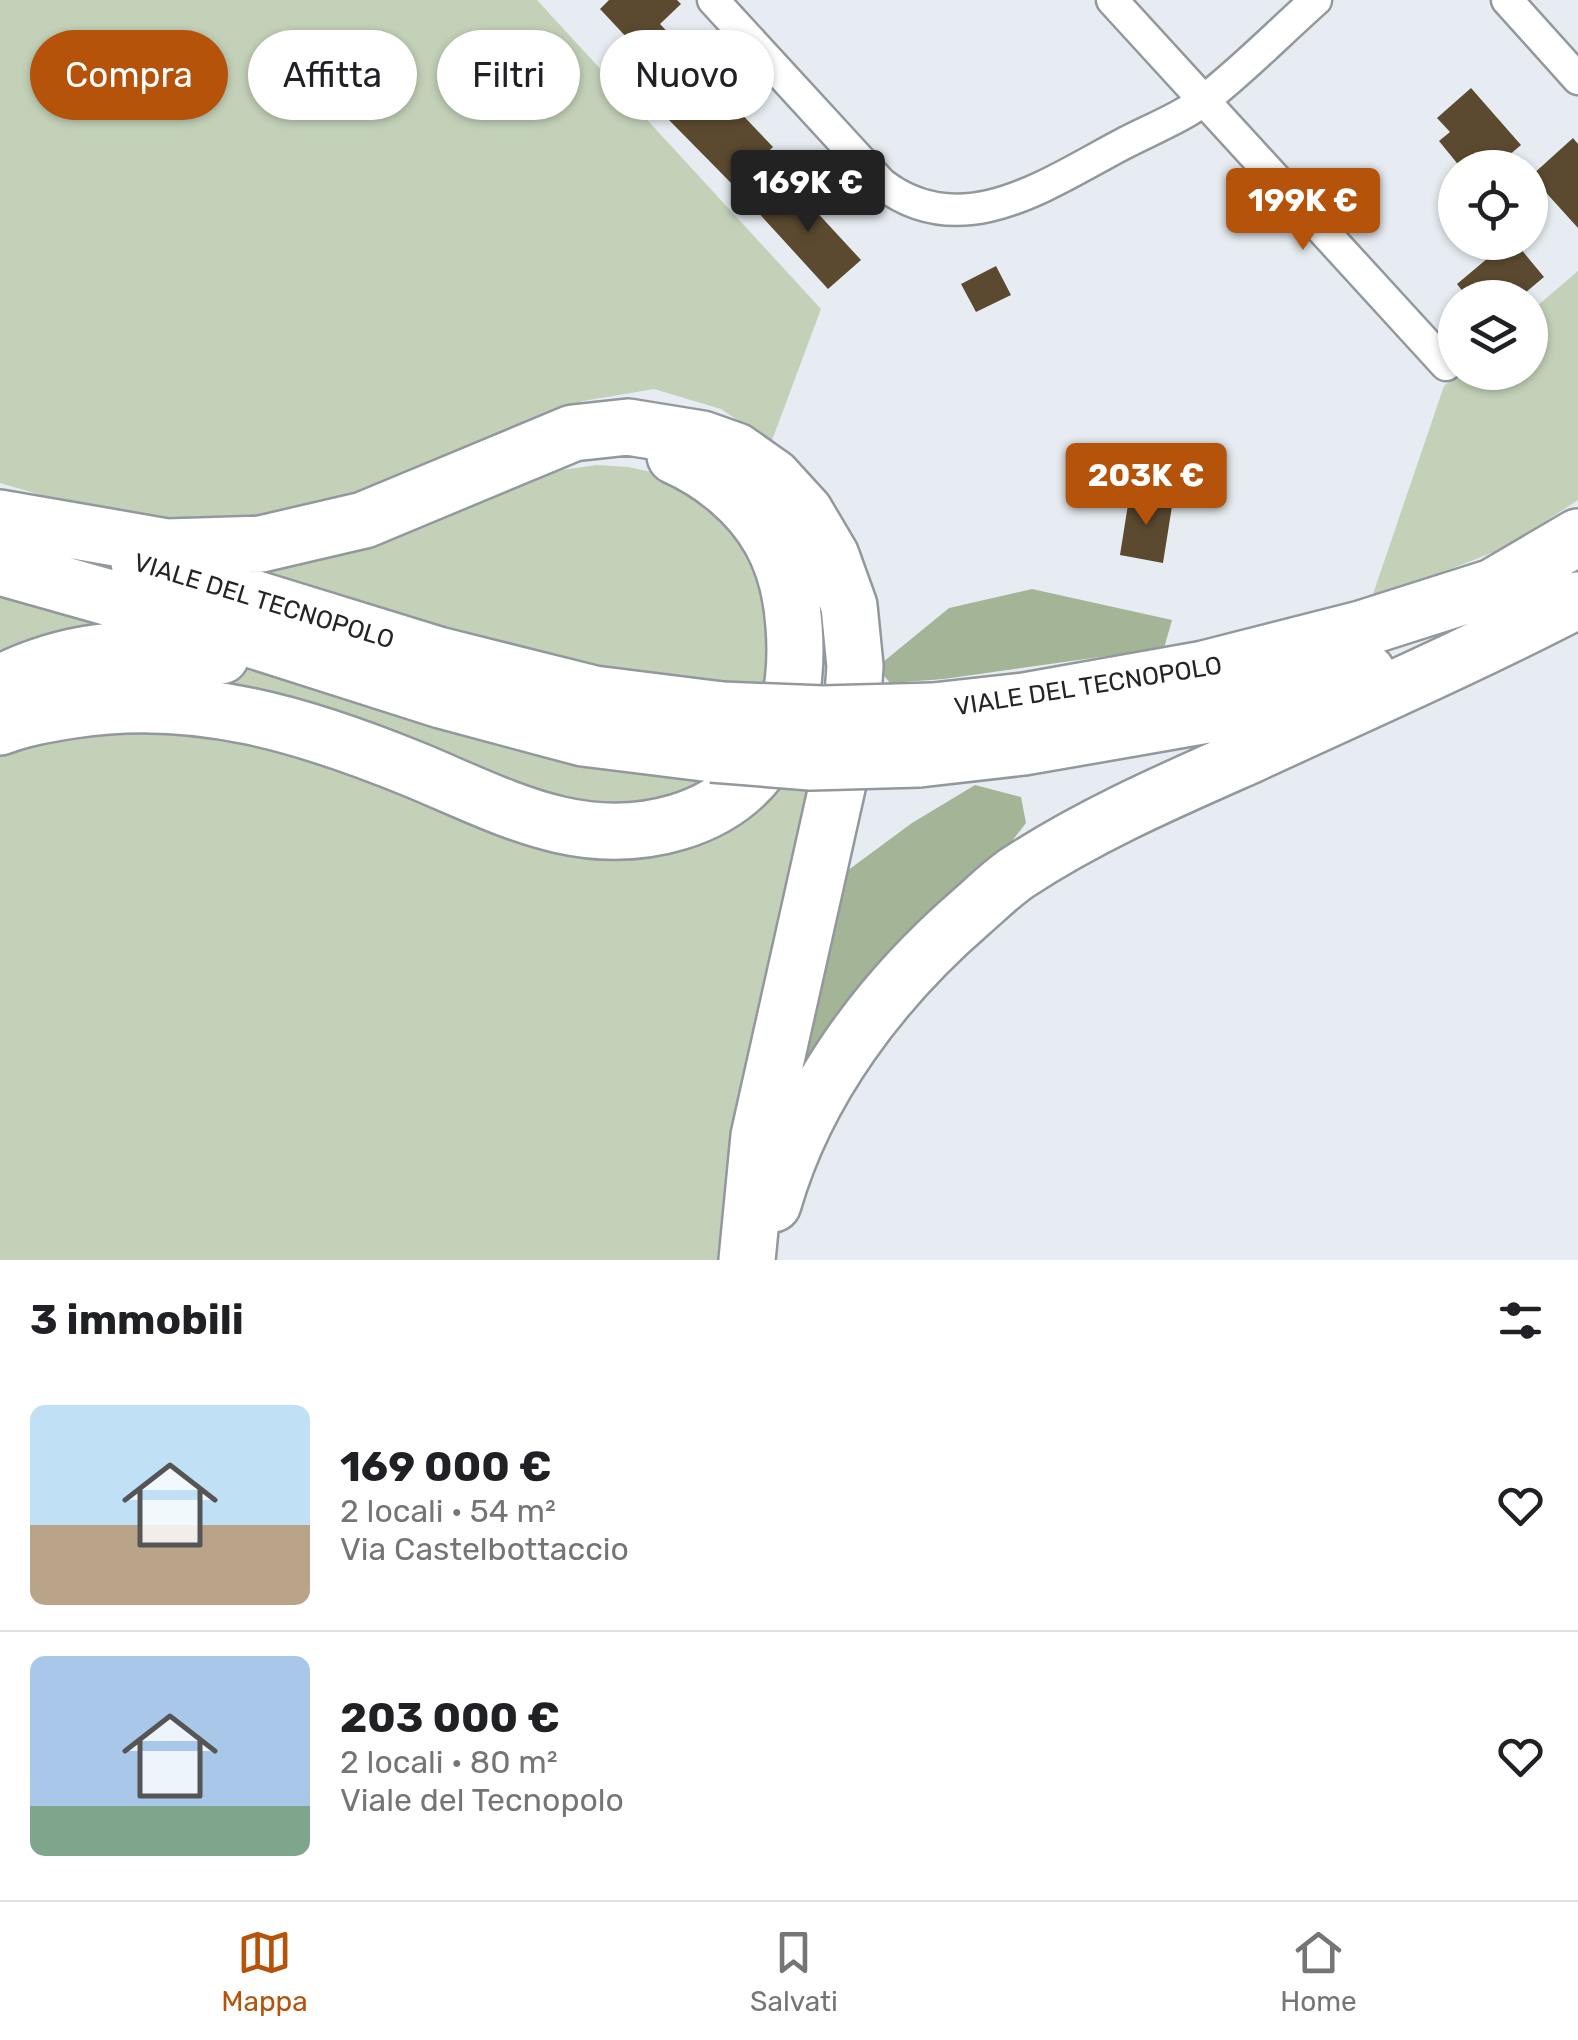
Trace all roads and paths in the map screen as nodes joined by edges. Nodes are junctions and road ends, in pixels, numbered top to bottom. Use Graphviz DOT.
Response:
graph roads {
  1 [pos="714,0"];
  2 [pos="1112,0"];
  3 [pos="1316,0"];
  4 [pos="1507,0"];
  5 [pos="1578,78"];
  6 [pos="1205,100"];
  7 [pos="1438,356"];
  8 [pos="574,433"];
  9 [pos="0,518"];
  10 [pos="1578,537"];
  11 [pos="0,568"];
  12 [pos="1578,600"];
  13 [pos="1520,631"];
  14 [pos="332,667"];
  15 [pos="0,683"];
  16 [pos="0,728"];
  17 [pos="717,732"];
  18 [pos="926,735"];
  19 [pos="747,1260"];
  20 [pos="758,1260"];
  1 -- 6 [label="street"];
  2 -- 6 [label="street"];
  3 -- 6 [label="street"];
  4 -- 5 [label="street"];
  6 -- 7 [label="street"];
  8 -- 9 [label="highway"];
  8 -- 16 [label="highway"];
  8 -- 19 [label="highway"];
  9 -- 17 [label="highway, VIALE DEL TECNOPOLO"];
  10 -- 18 [label="highway, VIALE DEL TECNOPOLO"];
  11 -- 14 [label="highway"];
  12 -- 13 [label="highway"];
  13 -- 18 [label="highway, VIALE DEL TECNOPOLO"];
  13 -- 20 [label="highway"];
  14 -- 15 [label="highway"];
  14 -- 17 [label="highway, VIALE DEL TECNOPOLO"];
  17 -- 18 [label="highway, VIALE DEL TECNOPOLO, bridge"];
}
